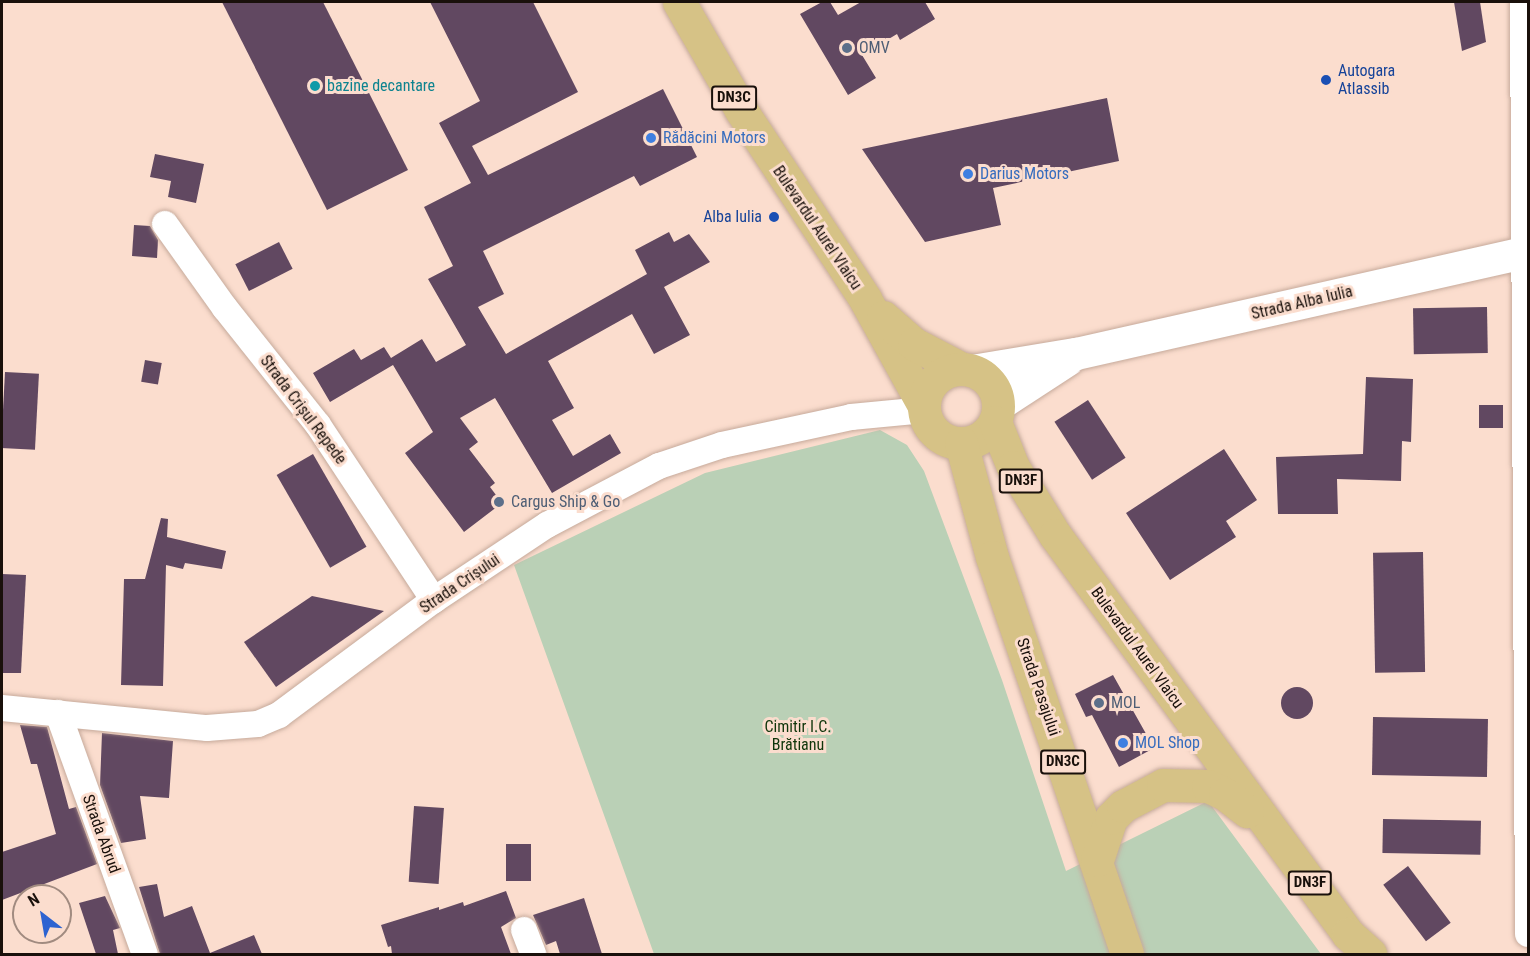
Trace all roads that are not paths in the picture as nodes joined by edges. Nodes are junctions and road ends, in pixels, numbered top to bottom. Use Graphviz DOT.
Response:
graph roads {
  1 [pos="679,2"];
  2 [pos="1523,2"];
  3 [pos="165,224"];
  4 [pos="1526,252"];
  5 [pos="865,299"];
  6 [pos="1076,354"];
  7 [pos="968,370"];
  8 [pos="926,414"];
  9 [pos="997,414"];
  10 [pos="965,443"];
  11 [pos="1055,535"];
  12 [pos="992,557"];
  13 [pos="434,600"];
  14 [pos="2,708"];
  15 [pos="58,713"];
  16 [pos="1528,807"];
  17 [pos="1272,831"];
  18 [pos="1097,860"];
  19 [pos="524,930"];
  20 [pos="1528,934"];
  21 [pos="1358,948"];
  22 [pos="145,954"];
  23 [pos="533,954"];
  24 [pos="1127,954"];
  1 -- 5 [label="main road, Bulevardul Aurel Vlaicu / DN3C"];
  2 -- 4 [label="street"];
  3 -- 13 [label="street, Strada Crișul Repede"];
  4 -- 6 [label="street, Strada Alba Iulia"];
  4 -- 16 [label="street"];
  5 -- 7 [label="main road, Bulevardul Aurel Vlaicu / DN3C"];
  5 -- 8 [label="main road, Bulevardul Aurel Vlaicu / DN3C"];
  6 -- 7 [label="street, Strada Alba Iulia"];
  6 -- 9 [label="street, Strada Alba Iulia"];
  7 -- 8 [label="main road"];
  7 -- 9 [label="main road"];
  8 -- 10 [label="main road"];
  8 -- 12 [label="main road, Strada Pasajului / DN3C"];
  8 -- 13 [label="street, Strada Crișului"];
  9 -- 10 [label="main road"];
  9 -- 11 [label="main road, Bulevardul Aurel Vlaicu / DN3F"];
  10 -- 11 [label="main road, Bulevardul Aurel Vlaicu / DN3F"];
  10 -- 12 [label="main road, Strada Pasajului / DN3C"];
  11 -- 17 [label="main road, Bulevardul Aurel Vlaicu / DN3F"];
  12 -- 18 [label="main road, Strada Pasajului / DN3C"];
  13 -- 15 [label="street, Strada Crișului"];
  14 -- 15 [label="street, Strada Crișului"];
  15 -- 22 [label="street, Strada Abrud"];
  16 -- 20 [label="street"];
  17 -- 18 [label="main road"];
  17 -- 21 [label="main road, Bulevardul Aurel Vlaicu / DN3F"];
  18 -- 24 [label="main road, Strada Pasajului / DN3C"];
  19 -- 23 [label="street"];
}
